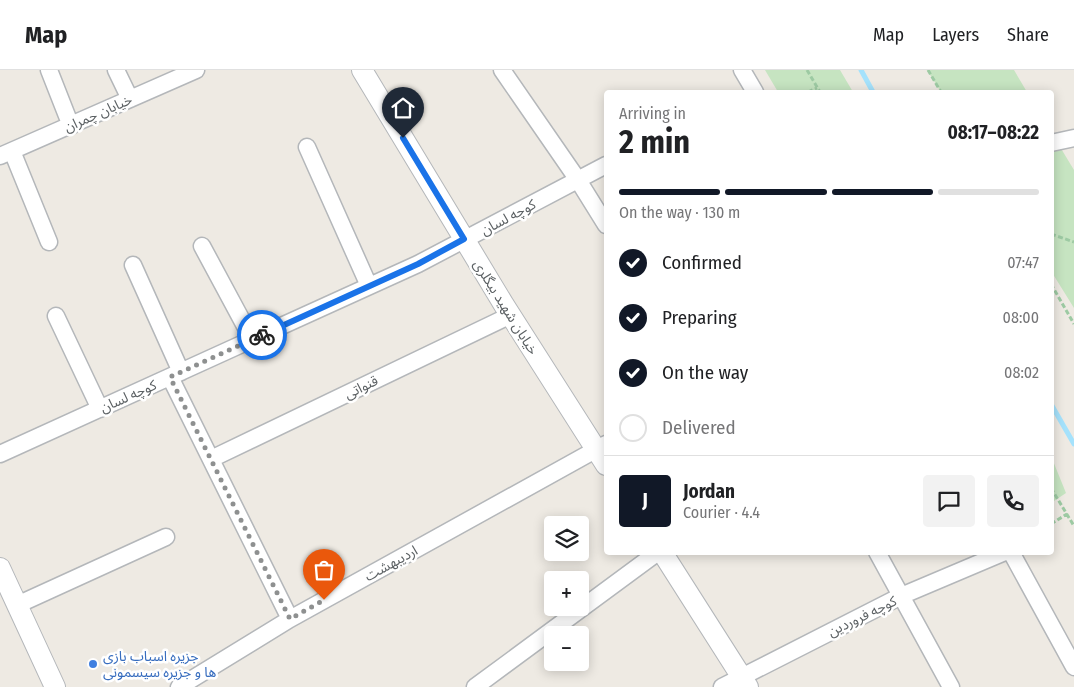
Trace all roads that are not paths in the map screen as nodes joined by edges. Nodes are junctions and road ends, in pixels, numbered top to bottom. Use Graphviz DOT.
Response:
graph roads {
  1 [pos="49,70"];
  2 [pos="116,70"];
  3 [pos="196,70"];
  4 [pos="362,70"];
  5 [pos="502,70"];
  6 [pos="742,70"];
  7 [pos="751,90"];
  8 [pos="130,99"];
  9 [pos="71,126"];
  10 [pos="1074,138"];
  11 [pos="1054,142"];
  12 [pos="307,147"];
  13 [pos="6,154"];
  14 [pos="604,166"];
  15 [pos="578,180"];
  16 [pos="604,223"];
  17 [pos="464,239"];
  18 [pos="49,242"];
  19 [pos="202,246"];
  20 [pos="133,265"];
  21 [pos="369,286"];
  22 [pos="511,315"];
  23 [pos="56,316"];
  24 [pos="252,339"];
  25 [pos="176,374"];
  26 [pos="100,408"];
  27 [pos="603,453"];
  28 [pos="0,454"];
  29 [pos="211,459"];
  30 [pos="166,537"];
  31 [pos="654,555"];
  32 [pos="664,555"];
  33 [pos="879,555"];
  34 [pos="998,555"];
  35 [pos="1012,555"];
  36 [pos="0,568"];
  37 [pos="901,596"];
  38 [pos="17,605"];
  39 [pos="290,619"];
  40 [pos="1074,667"];
  41 [pos="744,682"];
  42 [pos="55,687"];
  43 [pos="180,687"];
  44 [pos="475,687"];
  45 [pos="722,687"];
  46 [pos="951,687"];
  1 -- 9 [label="street"];
  2 -- 8 [label="street"];
  3 -- 8 [label="street, خیابان چمران"];
  4 -- 17 [label="street, خیابان شهید بیگلری"];
  5 -- 15 [label="street"];
  6 -- 7 [label="street"];
  8 -- 9 [label="street, خیابان چمران"];
  9 -- 13 [label="street, خیابان چمران"];
  10 -- 11 [label="street"];
  12 -- 21 [label="street"];
  13 -- 18 [label="street"];
  14 -- 15 [label="street, کوچه لسان"];
  15 -- 16 [label="street"];
  15 -- 17 [label="street, کوچه لسان"];
  17 -- 21 [label="street, کوچه لسان"];
  17 -- 22 [label="street, خیابان شهید بیگلری"];
  19 -- 24 [label="street"];
  20 -- 25 [label="street"];
  21 -- 24 [label="street, کوچه لسان"];
  22 -- 27 [label="street, خیابان شهید بیگلری"];
  22 -- 29 [label="street, قنواتی"];
  23 -- 26 [label="street"];
  24 -- 25 [label="street, کوچه لسان"];
  25 -- 26 [label="street, کوچه لسان"];
  25 -- 29 [label="street"];
  26 -- 28 [label="street, کوچه لسان"];
  27 -- 39 [label="street, اردیبهشت"];
  29 -- 39 [label="street"];
  30 -- 38 [label="street"];
  31 -- 44 [label="street"];
  32 -- 41 [label="street"];
  33 -- 37 [label="street"];
  34 -- 37 [label="street, کوچه فروردین"];
  35 -- 40 [label="street"];
  36 -- 38 [label="street"];
  37 -- 41 [label="street, کوچه فروردین"];
  37 -- 46 [label="street"];
  38 -- 42 [label="street"];
  39 -- 43 [label="street, اردیبهشت"];
  41 -- 45 [label="street, کوچه فروردین"];
}
